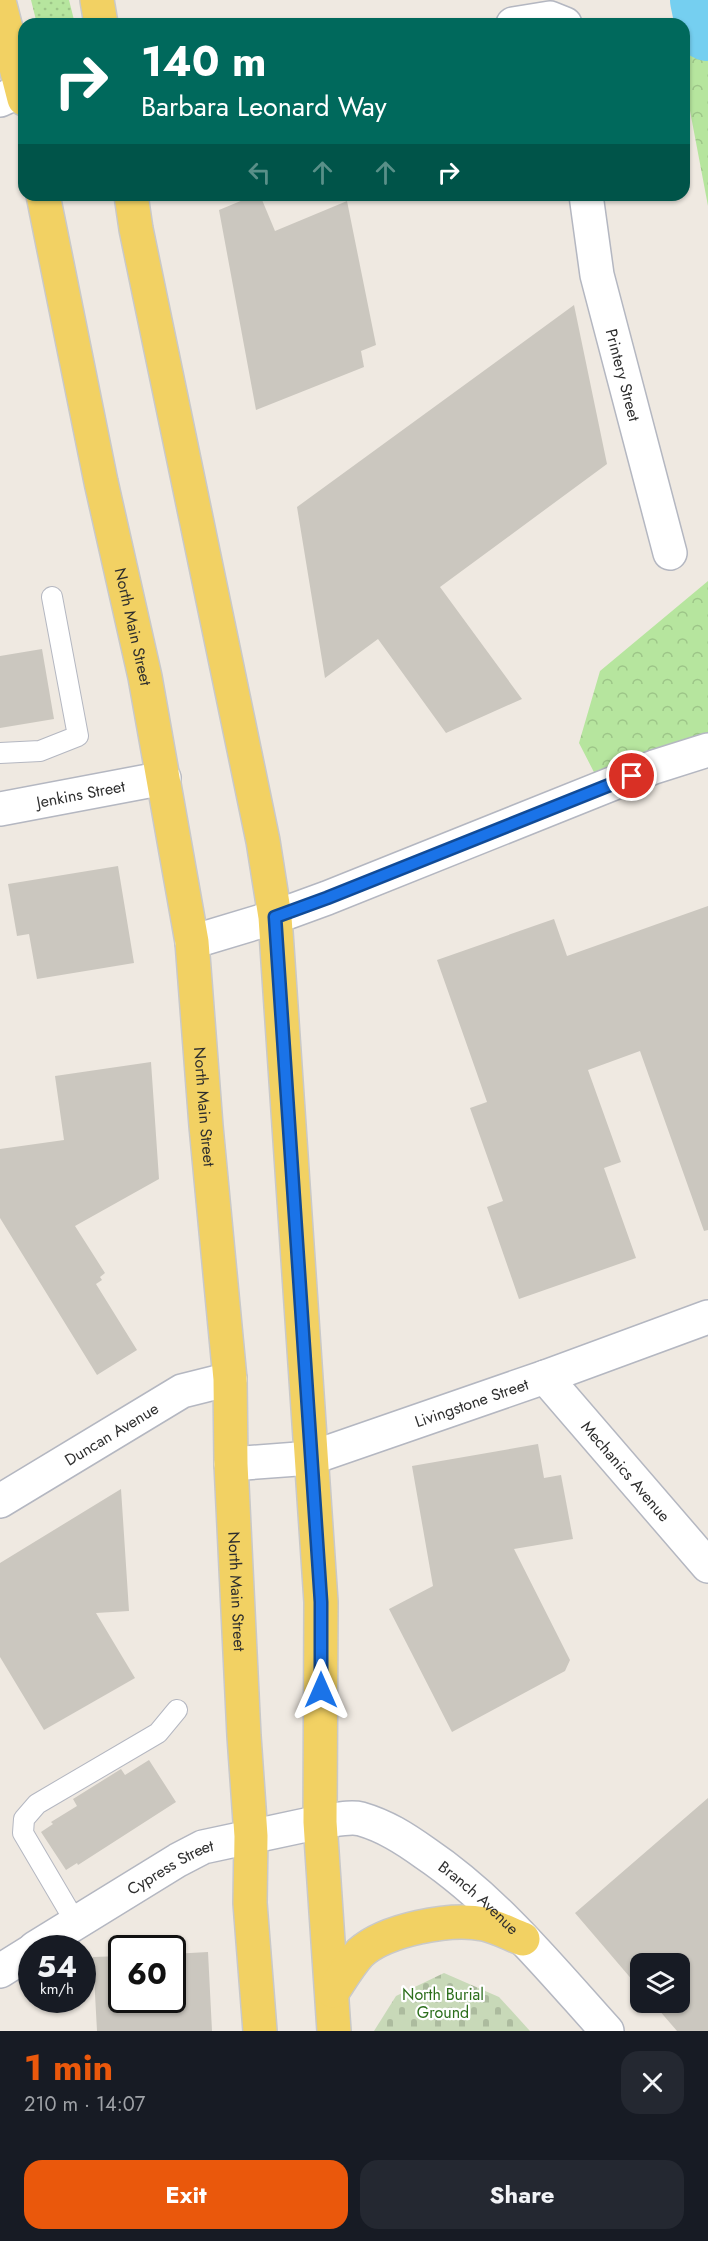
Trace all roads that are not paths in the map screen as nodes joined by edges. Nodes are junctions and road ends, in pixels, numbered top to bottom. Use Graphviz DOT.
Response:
graph roads {
  1 [pos="97,0"];
  2 [pos="0,6"];
  3 [pos="100,18"];
  4 [pos="15,96"];
  5 [pos="44,201"];
  6 [pos="132,201"];
  7 [pos="587,201"];
  8 [pos="670,553"];
  9 [pos="52,597"];
  10 [pos="708,750"];
  11 [pos="0,753"];
  12 [pos="164,778"];
  13 [pos="0,809"];
  14 [pos="275,917"];
  15 [pos="192,942"];
  16 [pos="708,1317"];
  17 [pos="545,1377"];
  18 [pos="230,1379"];
  19 [pos="310,1458"];
  20 [pos="231,1464"];
  21 [pos="0,1501"];
  22 [pos="708,1566"];
  23 [pos="177,1710"];
  24 [pos="320,1822"];
  25 [pos="251,1836"];
  26 [pos="76,1923"];
  27 [pos="56,1935"];
  28 [pos="523,1939"];
  29 [pos="18,1960"];
  30 [pos="0,1971"];
  31 [pos="333,1991"];
  32 [pos="260,2031"];
  33 [pos="334,2031"];
  34 [pos="608,2031"];
  1 -- 3 [label="main road"];
  2 -- 4 [label="main road"];
  5 -- 12 [label="main road, North Main Street"];
  6 -- 14 [label="main road"];
  7 -- 8 [label="street, Printery Street"];
  9 -- 11 [label="lane"];
  10 -- 14 [label="street"];
  12 -- 13 [label="street, Jenkins Street"];
  12 -- 15 [label="main road, North Main Street"];
  14 -- 15 [label="street"];
  14 -- 19 [label="main road"];
  15 -- 18 [label="main road, North Main Street"];
  16 -- 17 [label="street, Livingstone Street"];
  17 -- 19 [label="street, Livingstone Street"];
  17 -- 22 [label="street, Mechanics Avenue"];
  18 -- 20 [label="main road, North Main Street"];
  18 -- 21 [label="street, Duncan Avenue"];
  19 -- 20 [label="street, Livingstone Street"];
  19 -- 24 [label="main road"];
  20 -- 25 [label="main road, North Main Street"];
  23 -- 26 [label="lane"];
  24 -- 25 [label="street, Cypress Street"];
  24 -- 28 [label="street, Branch Avenue"];
  24 -- 31 [label="main road"];
  25 -- 26 [label="street, Cypress Street"];
  25 -- 32 [label="main road, North Main Street"];
  26 -- 27 [label="street, Cypress Street"];
  28 -- 31 [label="main road"];
  28 -- 34 [label="street, Branch Avenue"];
  29 -- 30 [label="street"];
  31 -- 33 [label="main road"];
}
